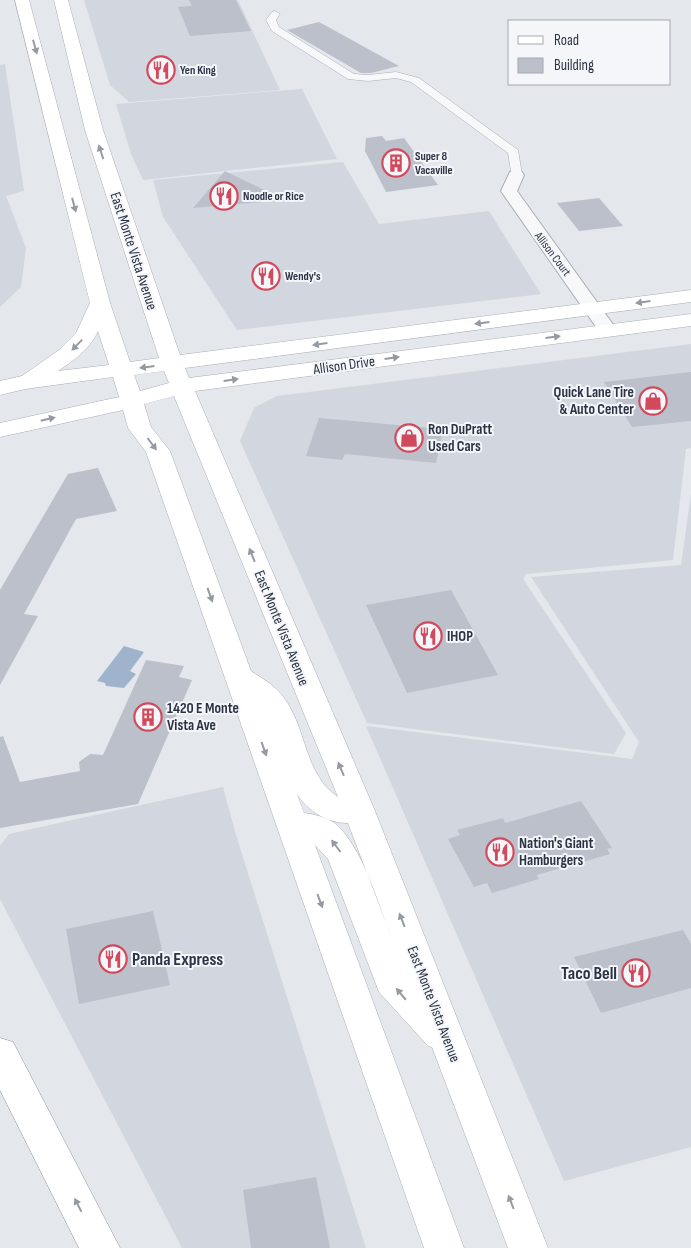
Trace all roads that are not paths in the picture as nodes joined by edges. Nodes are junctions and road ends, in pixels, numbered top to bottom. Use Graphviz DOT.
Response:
graph roads {
  1 [pos="22,0"];
  2 [pos="61,0"];
  3 [pos="275,14"];
  4 [pos="516,175"];
  5 [pos="691,296"];
  6 [pos="100,303"];
  7 [pos="592,309"];
  8 [pos="691,320"];
  9 [pos="608,330"];
  10 [pos="121,370"];
  11 [pos="178,375"];
  12 [pos="25,382"];
  13 [pos="0,388"];
  14 [pos="131,401"];
  15 [pos="0,430"];
  16 [pos="238,676"];
  17 [pos="359,812"];
  18 [pos="290,822"];
  19 [pos="448,1041"];
  20 [pos="0,1053"];
  21 [pos="100,1248"];
  22 [pos="444,1248"];
  23 [pos="528,1248"];
  1 -- 6 [label="main road, one-way"];
  11 -- 2 [label="main road, East Monte Vista Avenue, one-way"];
  3 -- 4 [label="street"];
  4 -- 7 [label="street, Allison Court"];
  5 -- 7 [label="main road, Allison Drive, one-way"];
  6 -- 10 [label="main road"];
  6 -- 12 [label="main road, one-way"];
  7 -- 9 [label="street, Allison Court"];
  7 -- 11 [label="main road, Allison Drive, one-way"];
  8 -- 9 [label="main road, Allison Drive"];
  11 -- 9 [label="main road, Allison Drive, one-way"];
  11 -- 10 [label="main road, Allison Drive, one-way"];
  10 -- 12 [label="main road, Allison Drive"];
  10 -- 14 [label="main road"];
  11 -- 14 [label="main road, Allison Drive"];
  17 -- 11 [label="main road, East Monte Vista Avenue, one-way"];
  12 -- 13 [label="main road, Allison Drive"];
  15 -- 14 [label="main road, Allison Drive, one-way"];
  14 -- 16 [label="main road, one-way"];
  16 -- 17 [label="main road"];
  16 -- 18 [label="main road, one-way"];
  19 -- 17 [label="main road, East Monte Vista Avenue, one-way"];
  19 -- 18 [label="main road, one-way"];
  18 -- 22 [label="main road, one-way"];
  23 -- 19 [label="main road, East Monte Vista Avenue, one-way"];
  21 -- 20 [label="main road, one-way"];
}
